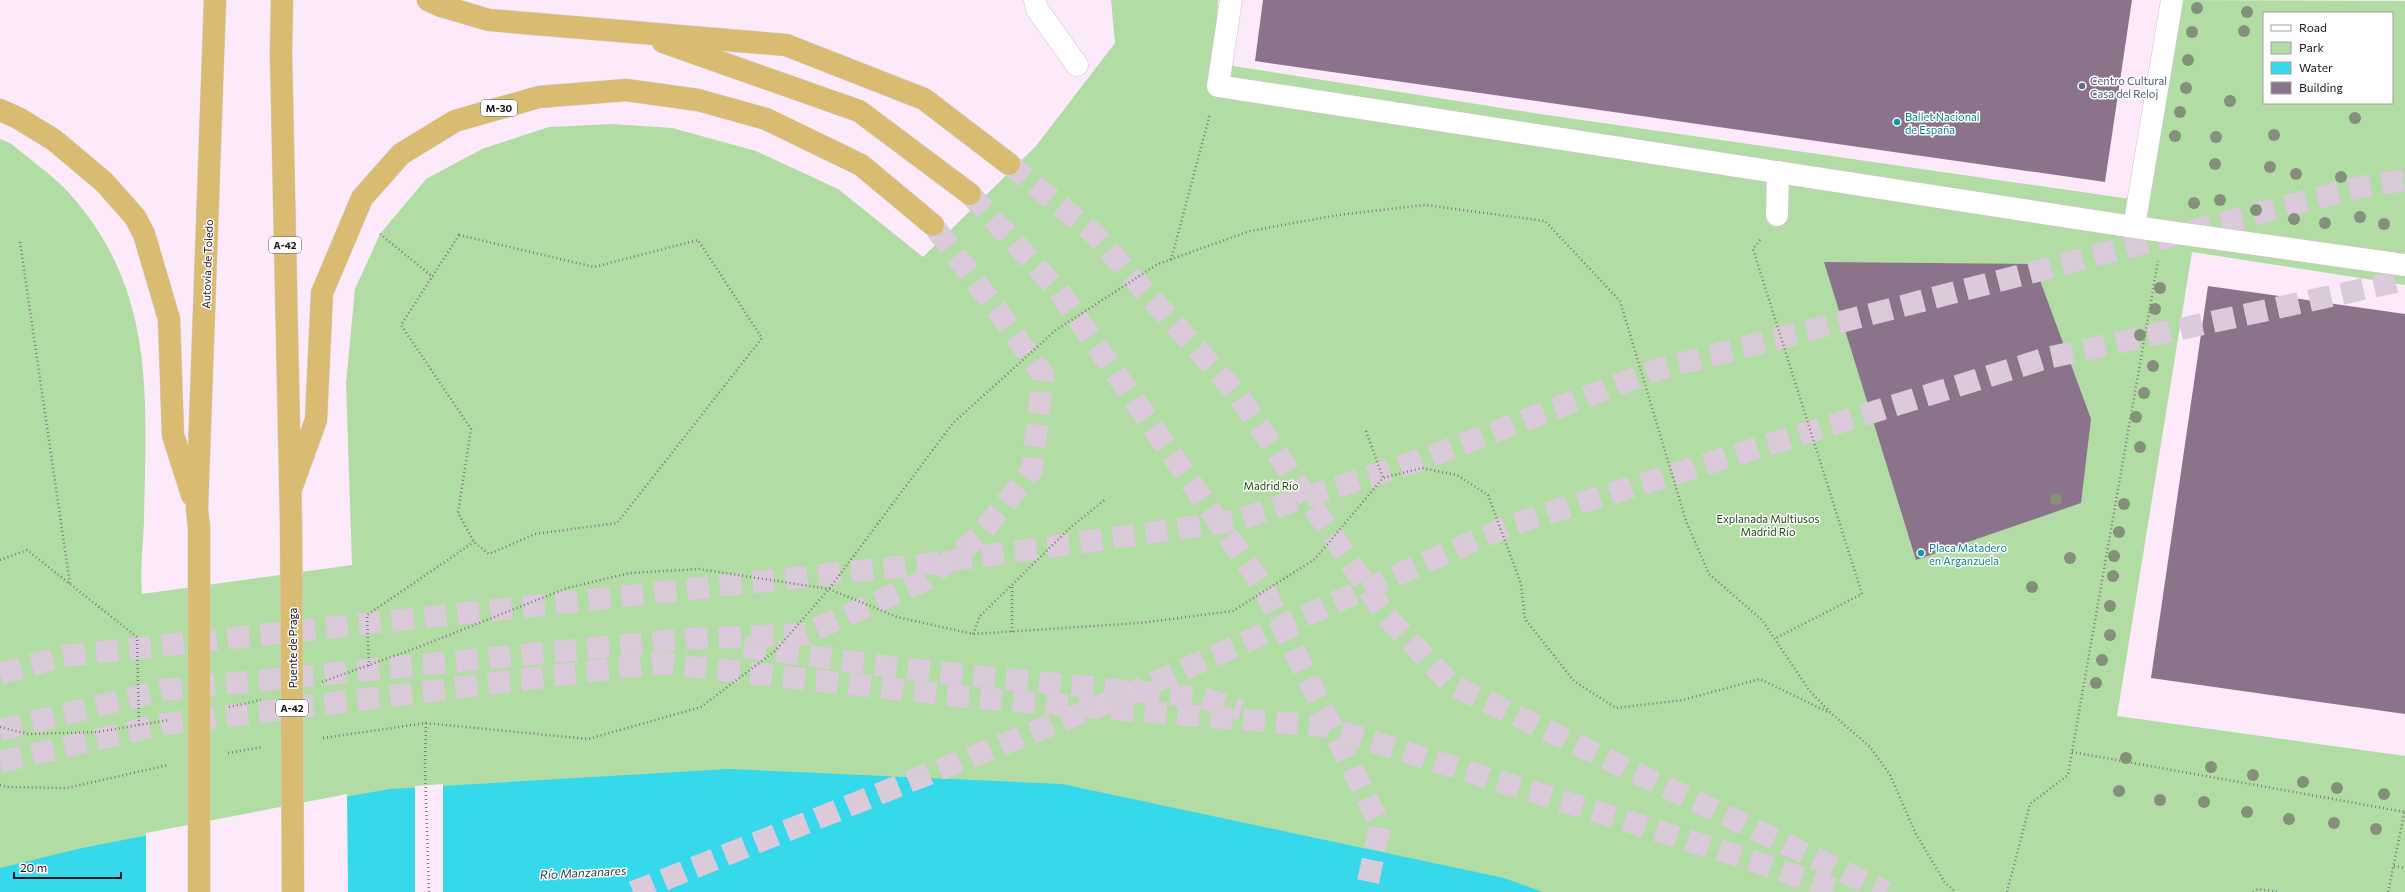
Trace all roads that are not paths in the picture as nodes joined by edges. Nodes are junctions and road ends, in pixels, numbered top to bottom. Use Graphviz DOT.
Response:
graph roads {
  1 [pos="215,0"];
  2 [pos="227,0"];
  3 [pos="282,0"];
  4 [pos="428,0"];
  5 [pos="1035,0"];
  6 [pos="1232,0"];
  7 [pos="2172,0"];
  8 [pos="634,31"];
  9 [pos="214,63"];
  10 [pos="1077,65"];
  11 [pos="0,110"];
  12 [pos="1009,164"];
  13 [pos="1778,172"];
  14 [pos="970,194"];
  15 [pos="1777,215"];
  16 [pos="933,225"];
  17 [pos="2134,227"];
  18 [pos="2405,265"];
  19 [pos="291,489"];
  20 [pos="198,518"];
  21 [pos="199,892"];
  22 [pos="293,892"];
  1 -- 9 [label="highway, Autovía de Toledo"];
  2 -- 9 [label="highway"];
  3 -- 19 [label="highway, A-42"];
  4 -- 8 [label="highway"];
  5 -- 10 [label="street"];
  6 -- 13 [label="street"];
  7 -- 17 [label="street"];
  8 -- 12 [label="highway"];
  8 -- 14 [label="highway"];
  9 -- 20 [label="highway, Autovía de Toledo"];
  11 -- 20 [label="highway"];
  13 -- 15 [label="street"];
  13 -- 17 [label="street"];
  16 -- 19 [label="highway, M-30"];
  17 -- 18 [label="street"];
  19 -- 22 [label="highway, Puente de Praga / A-42, bridge"];
  20 -- 21 [label="highway, bridge"];
}
